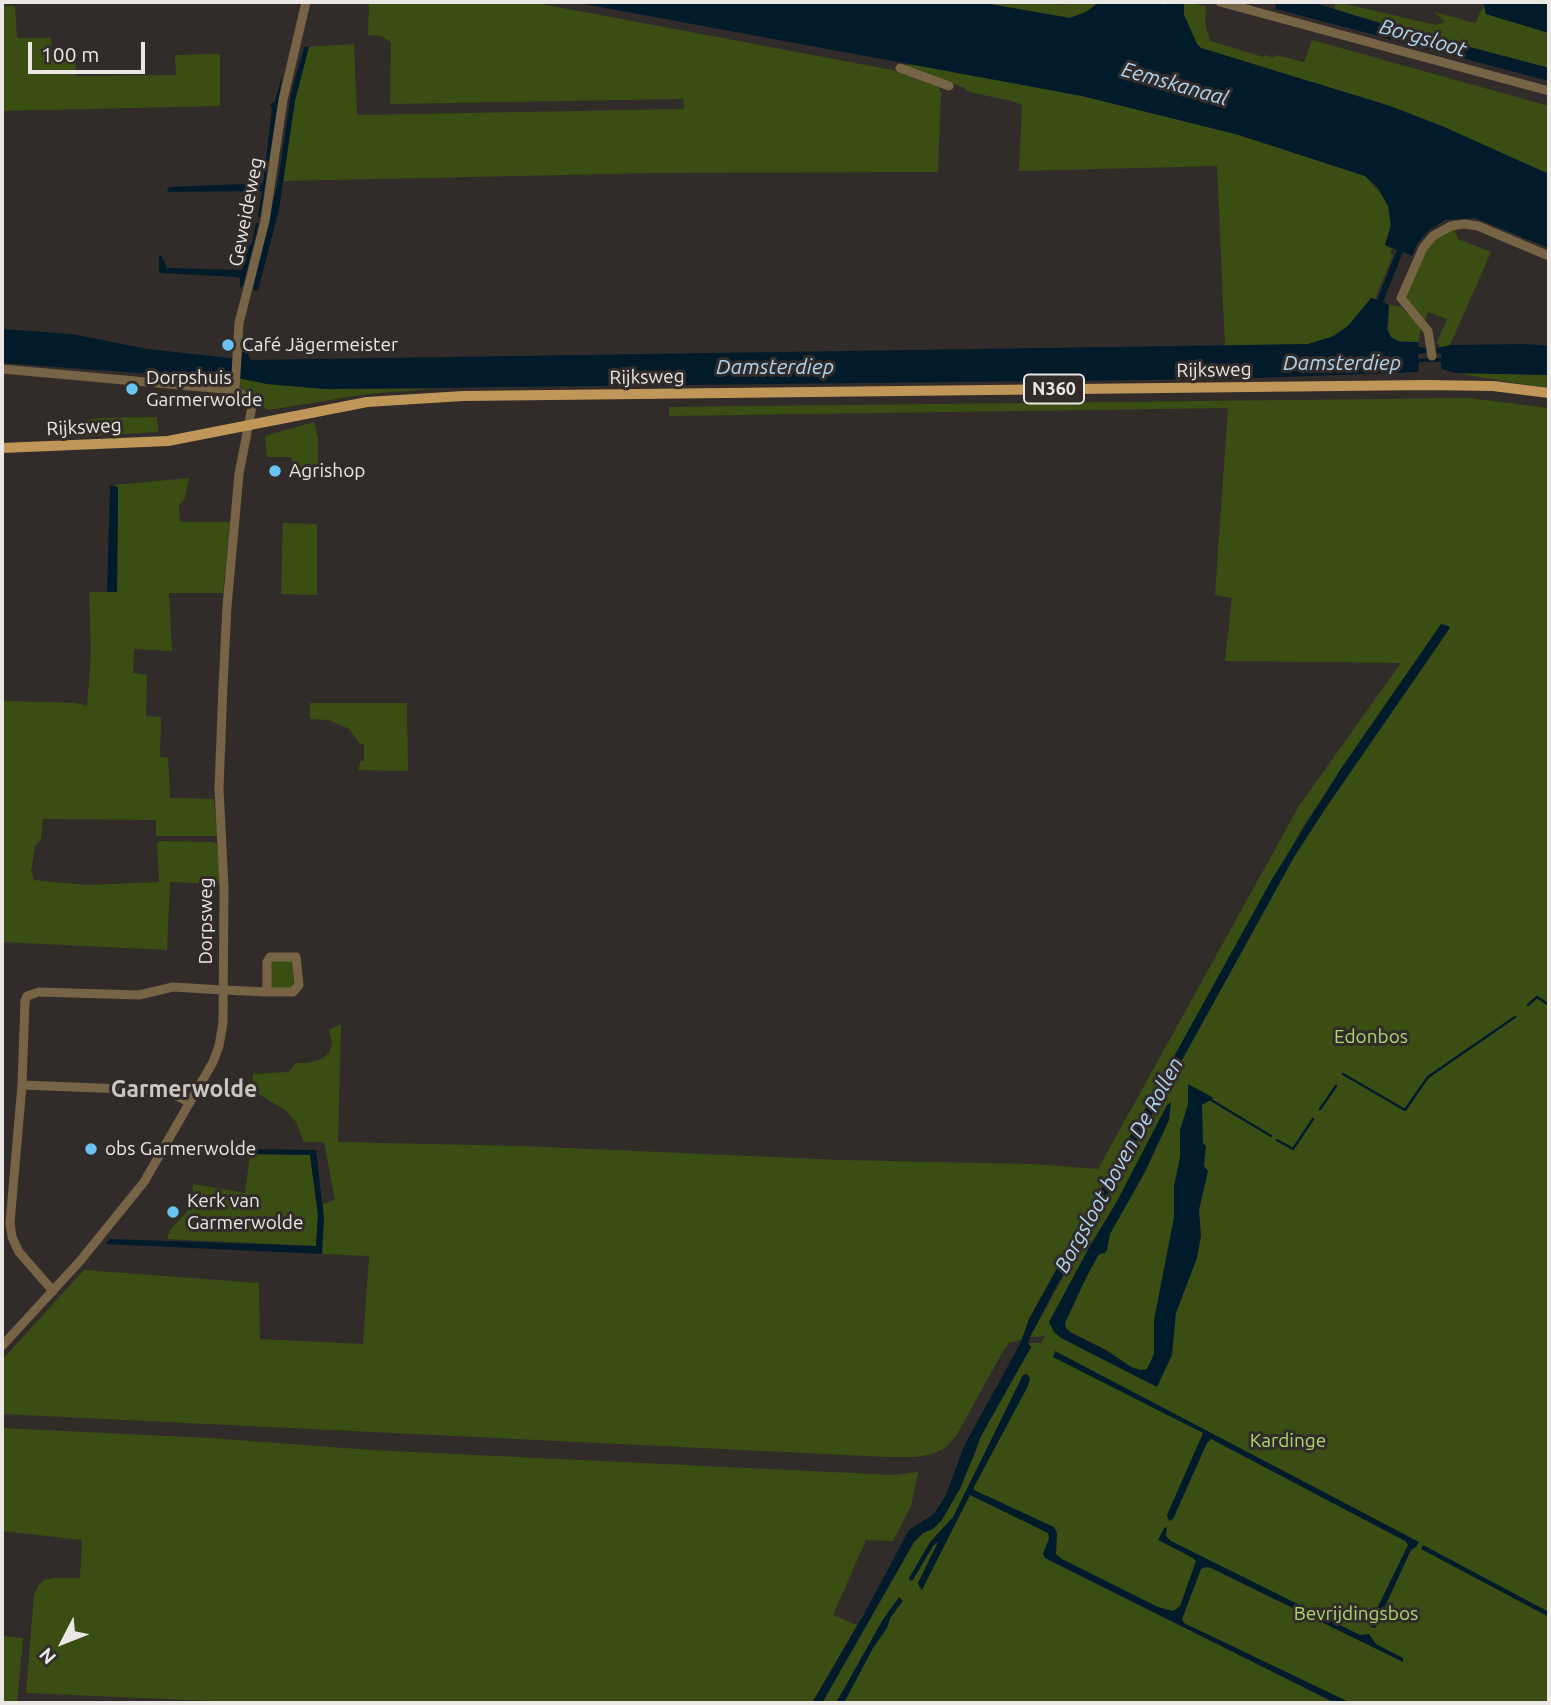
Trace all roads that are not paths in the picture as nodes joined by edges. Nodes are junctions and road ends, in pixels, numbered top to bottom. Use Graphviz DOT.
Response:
graph roads {
  1 [pos="306,2"];
  2 [pos="1220,2"];
  3 [pos="1257,7"];
  4 [pos="900,68"];
  5 [pos="949,86"];
  6 [pos="1549,91"];
  7 [pos="1549,256"];
  8 [pos="1432,356"];
  9 [pos="2,369"];
  10 [pos="235,390"];
  11 [pos="1549,393"];
  12 [pos="249,424"];
  13 [pos="2,448"];
  14 [pos="223,990"];
  15 [pos="267,992"];
  16 [pos="22,1085"];
  17 [pos="189,1102"];
  18 [pos="53,1291"];
  19 [pos="2,1346"];
  1 -- 10 [label="street, Geweideweg"];
  2 -- 3 [label="street"];
  3 -- 6 [label="street"];
  4 -- 5 [label="street"];
  7 -- 8 [label="street"];
  9 -- 10 [label="street"];
  10 -- 12 [label="street, Geweideweg"];
  11 -- 12 [label="main road, Rijksweg / N360"];
  12 -- 13 [label="main road, Rijksweg / N360"];
  12 -- 14 [label="street, Dorpsweg"];
  14 -- 15 [label="street"];
  14 -- 16 [label="street"];
  14 -- 17 [label="street, Dorpsweg"];
  15 -- 15 [label="street"];
  16 -- 17 [label="street"];
  16 -- 18 [label="street"];
  17 -- 18 [label="street, Dorpsweg"];
  18 -- 19 [label="street, Dorpsweg"];
}
